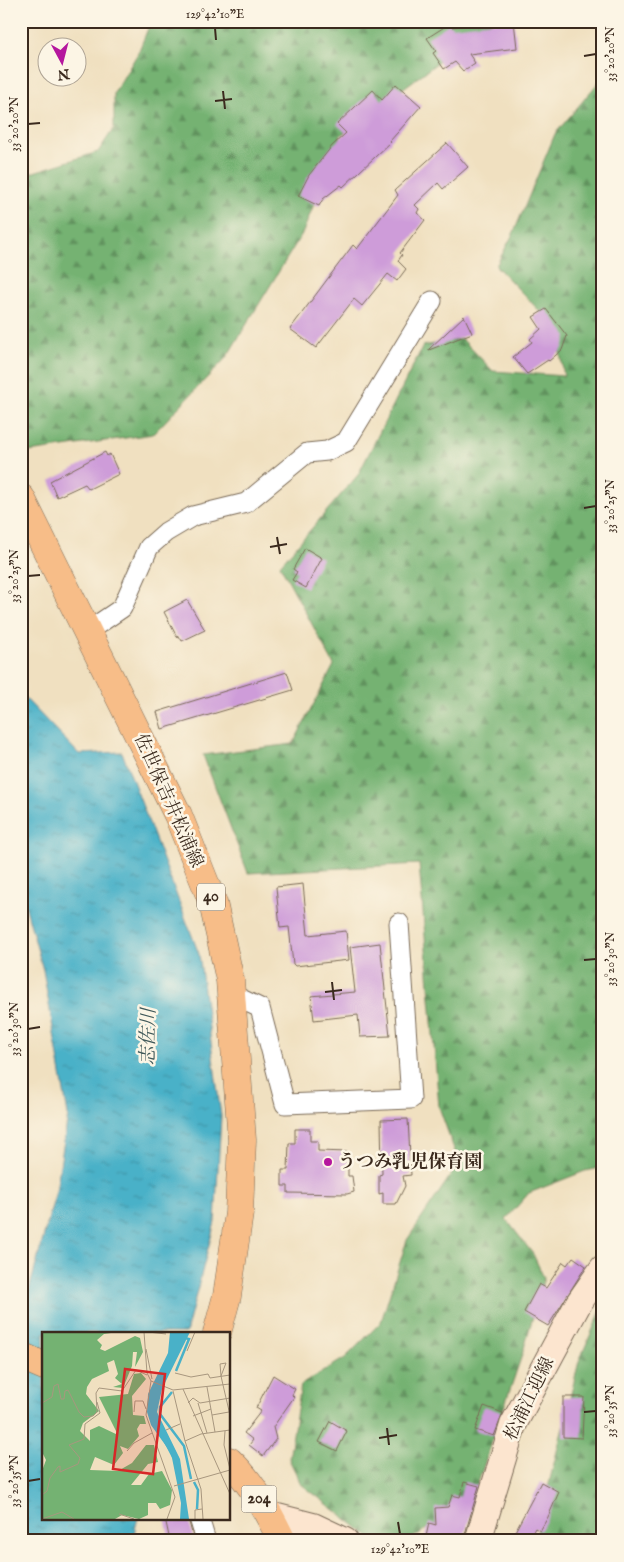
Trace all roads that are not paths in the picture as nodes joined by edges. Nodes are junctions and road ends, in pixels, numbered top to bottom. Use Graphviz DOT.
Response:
graph roads {
  1 [pos="432,301"];
  2 [pos="21,498"];
  3 [pos="88,631"];
  4 [pos="399,923"];
  5 [pos="231,994"];
  6 [pos="603,1268"];
  7 [pos="217,1332"];
  8 [pos="21,1356"];
  9 [pos="42,1365"];
  10 [pos="230,1462"];
  11 [pos="270,1515"];
  12 [pos="201,1520"];
  13 [pos="206,1541"];
  14 [pos="282,1541"];
  15 [pos="345,1541"];
  16 [pos="478,1541"];
  1 -- 3 [label="street"];
  2 -- 3 [label="main road, 佐世保吉井松浦線 / 40"];
  3 -- 5 [label="main road, 佐世保吉井松浦線 / 40"];
  4 -- 5 [label="street"];
  5 -- 7 [label="main road, 佐世保吉井松浦線 / 40"];
  6 -- 16 [label="main road, 松浦江迎線"];
  8 -- 9 [label="main road"];
  10 -- 11 [label="main road, 204"];
  11 -- 14 [label="main road, 204"];
  11 -- 15 [label="main road"];
  12 -- 13 [label="street"];
}
